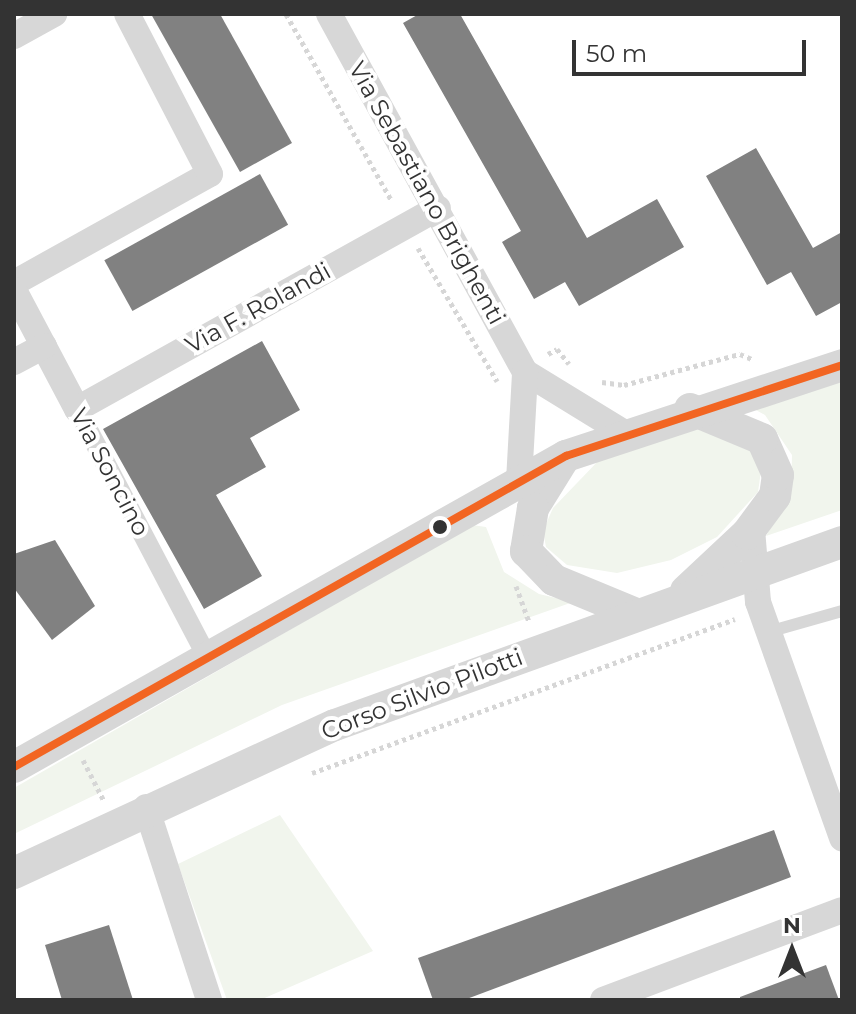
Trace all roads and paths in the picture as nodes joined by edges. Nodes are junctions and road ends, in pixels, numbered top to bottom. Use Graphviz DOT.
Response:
graph roads {
  1 [pos="54,14"];
  2 [pos="127,14"];
  3 [pos="286,14"];
  4 [pos="329,14"];
  5 [pos="14,36"];
  6 [pos="438,208"];
  7 [pos="406,226"];
  8 [pos="14,283"];
  9 [pos="14,290"];
  10 [pos="44,346"];
  11 [pos="14,362"];
  12 [pos="767,363"];
  13 [pos="842,365"];
  14 [pos="524,370"];
  15 [pos="576,371"];
  16 [pos="586,376"];
  17 [pos="77,409"];
  18 [pos="690,409"];
  19 [pos="623,432"];
  20 [pos="566,456"];
  21 [pos="519,481"];
  22 [pos="752,529"];
  23 [pos="842,542"];
  24 [pos="754,588"];
  25 [pos="678,599"];
  26 [pos="842,611"];
  27 [pos="636,614"];
  28 [pos="768,632"];
  29 [pos="206,655"];
  30 [pos="69,734"];
  31 [pos="14,767"];
  32 [pos="301,777"];
  33 [pos="146,807"];
  34 [pos="115,823"];
  35 [pos="842,838"];
  36 [pos="14,873"];
  37 [pos="842,910"];
  38 [pos="209,1000"];
  39 [pos="603,1000"];
  1 -- 5 [label="street"];
  2 -- 8 [label="street"];
  3 -- 7 [label="path"];
  4 -- 6 [label="street, Via Sebastiano Brighenti"];
  6 -- 7 [label="street, Via F. Rolandi"];
  6 -- 14 [label="street, Via Sebastiano Brighenti"];
  7 -- 14 [label="path"];
  7 -- 17 [label="street, Via F. Rolandi"];
  9 -- 10 [label="street, Via Soncino"];
  10 -- 11 [label="street"];
  10 -- 17 [label="street, Via Soncino"];
  12 -- 16 [label="path"];
  13 -- 18 [label="street"];
  14 -- 15 [label="path"];
  14 -- 19 [label="street"];
  14 -- 21 [label="street"];
  17 -- 29 [label="street, Via Soncino"];
  18 -- 19 [label="street"];
  18 -- 22 [label="street"];
  19 -- 20 [label="street"];
  20 -- 21 [label="street"];
  20 -- 27 [label="street"];
  21 -- 29 [label="street"];
  22 -- 24 [label="street"];
  22 -- 25 [label="street"];
  23 -- 24 [label="street, Corso Silvio Pilotti"];
  24 -- 25 [label="street, Corso Silvio Pilotti"];
  24 -- 28 [label="street"];
  24 -- 32 [label="path"];
  25 -- 27 [label="street, Corso Silvio Pilotti"];
  26 -- 28 [label="lane"];
  27 -- 33 [label="street, Corso Silvio Pilotti"];
  28 -- 35 [label="street"];
  29 -- 30 [label="street"];
  30 -- 31 [label="street"];
  30 -- 34 [label="path"];
  33 -- 34 [label="street, Corso Silvio Pilotti"];
  33 -- 38 [label="street"];
  34 -- 36 [label="street, Corso Silvio Pilotti"];
  37 -- 39 [label="street"];
}
